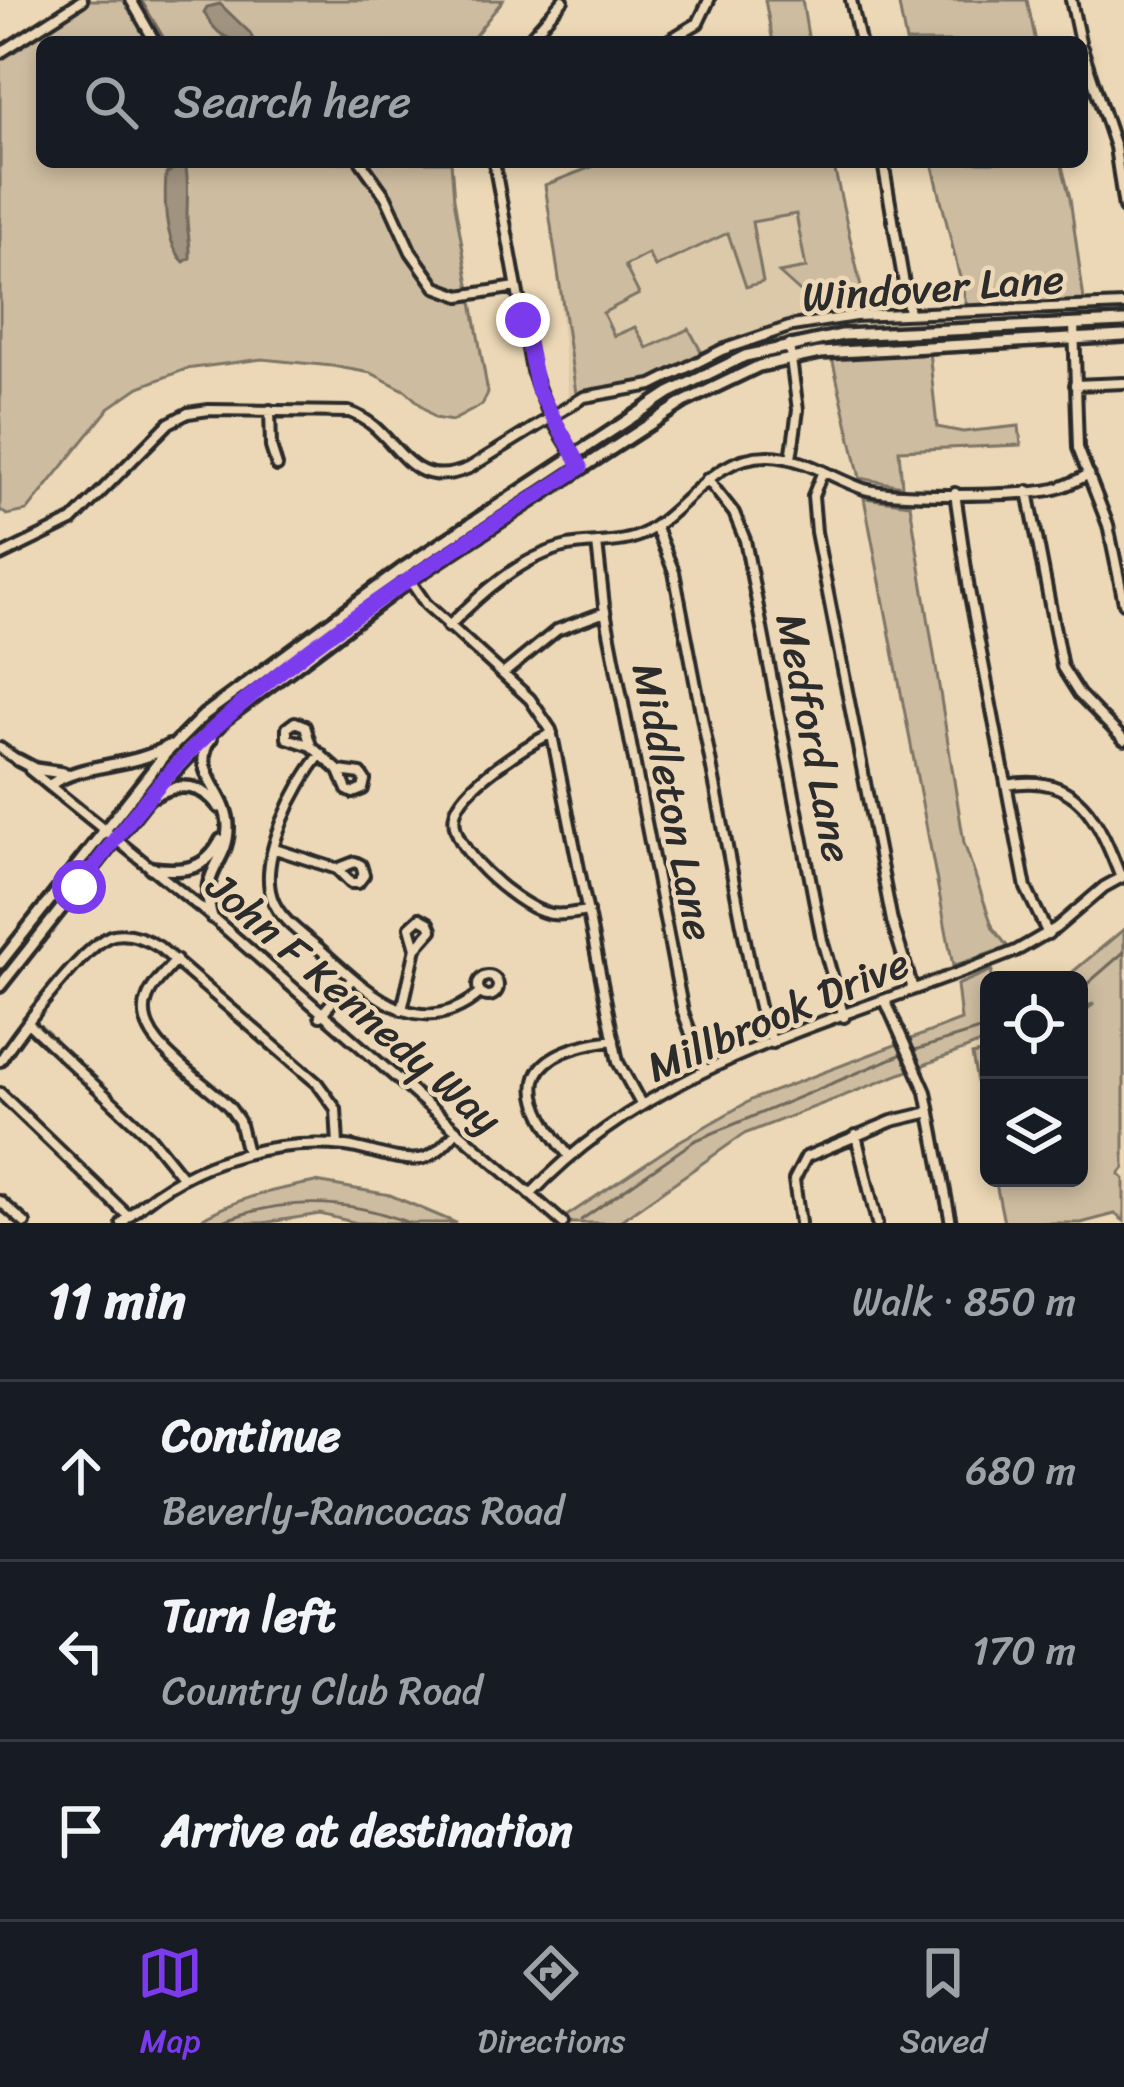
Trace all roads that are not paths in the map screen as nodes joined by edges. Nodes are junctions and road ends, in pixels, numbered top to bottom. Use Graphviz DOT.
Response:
graph roads {
  1 [pos="82,0"];
  2 [pos="131,0"];
  3 [pos="563,0"];
  4 [pos="709,0"];
  5 [pos="851,0"];
  6 [pos="1072,0"];
  7 [pos="152,36"];
  8 [pos="531,36"];
  9 [pos="676,36"];
  10 [pos="859,36"];
  11 [pos="1079,36"];
  12 [pos="0,52"];
  13 [pos="1088,66"];
  14 [pos="365,168"];
  15 [pos="495,168"];
  16 [pos="884,168"];
  17 [pos="1124,208"];
  18 [pos="516,286"];
  19 [pos="1124,305"];
  20 [pos="909,313"];
  21 [pos="848,317"];
  22 [pos="1124,322"];
  23 [pos="1074,324"];
  24 [pos="850,334"];
  25 [pos="1124,335"];
  26 [pos="1075,338"];
  27 [pos="789,345"];
  28 [pos="791,358"];
  29 [pos="1124,383"];
  30 [pos="1075,385"];
  31 [pos="270,410"];
  32 [pos="549,415"];
  33 [pos="573,455"];
  34 [pos="791,459"];
  35 [pos="278,466"];
  36 [pos="581,467"];
  37 [pos="823,471"];
  38 [pos="1089,474"];
  39 [pos="707,479"];
  40 [pos="1028,491"];
  41 [pos="955,493"];
  42 [pos="655,526"];
  43 [pos="597,543"];
  44 [pos="0,556"];
  45 [pos="402,569"];
  46 [pos="410,580"];
  47 [pos="1124,603"];
  48 [pos="605,612"];
  49 [pos="448,627"];
  50 [pos="503,674"];
  51 [pos="225,719"];
  52 [pos="552,733"];
  53 [pos="179,740"];
  54 [pos="1124,740"];
  55 [pos="311,746"];
  56 [pos="0,748"];
  57 [pos="321,754"];
  58 [pos="17,760"];
  59 [pos="339,771"];
  60 [pos="75,773"];
  61 [pos="50,785"];
  62 [pos="1007,785"];
  63 [pos="146,802"];
  64 [pos="105,831"];
  65 [pos="116,840"];
  66 [pos="275,849"];
  67 [pos="152,868"];
  68 [pos="337,868"];
  69 [pos="1123,877"];
  70 [pos="588,910"];
  71 [pos="212,917"];
  72 [pos="1048,934"];
  73 [pos="416,948"];
  74 [pos="176,960"];
  75 [pos="0,963"];
  76 [pos="353,978"];
  77 [pos="0,986"];
  78 [pos="913,989"];
  79 [pos="480,993"];
  80 [pos="885,1000"];
  81 [pos="402,1010"];
  82 [pos="320,1016"];
  83 [pos="844,1017"];
  84 [pos="29,1024"];
  85 [pos="614,1040"];
  86 [pos="773,1043"];
  87 [pos="0,1060"];
  88 [pos="704,1070"];
  89 [pos="0,1093"];
  90 [pos="641,1104"];
  91 [pos="930,1112"];
  92 [pos="457,1131"];
  93 [pos="856,1136"];
  94 [pos="338,1145"];
  95 [pos="247,1153"];
  96 [pos="568,1156"];
  97 [pos="183,1178"];
  98 [pos="530,1195"];
  99 [pos="0,1201"];
  100 [pos="125,1220"];
  101 [pos="25,1223"];
  102 [pos="562,1223"];
  103 [pos="800,1223"];
  104 [pos="878,1223"];
  105 [pos="951,1223"];
  1 -- 12 [label="street"];
  2 -- 7 [label="street"];
  3 -- 8 [label="street"];
  4 -- 9 [label="street"];
  5 -- 10 [label="street"];
  6 -- 11 [label="street"];
  13 -- 17 [label="street"];
  14 -- 18 [label="street"];
  15 -- 18 [label="street"];
  16 -- 20 [label="street"];
  18 -- 32 [label="street"];
  19 -- 20 [label="street, Windover Lane"];
  20 -- 21 [label="street, Windover Lane"];
  21 -- 24 [label="street"];
  21 -- 32 [label="street, Windover Lane"];
  22 -- 23 [label="main road"];
  23 -- 24 [label="main road"];
  23 -- 26 [label="street"];
  24 -- 27 [label="main road"];
  25 -- 26 [label="main road"];
  26 -- 28 [label="main road"];
  26 -- 30 [label="street"];
  27 -- 28 [label="street"];
  27 -- 33 [label="main road"];
  28 -- 34 [label="street"];
  28 -- 36 [label="main road"];
  29 -- 30 [label="street"];
  30 -- 38 [label="street"];
  31 -- 32 [label="street, Windover Lane"];
  31 -- 35 [label="street"];
  31 -- 44 [label="street"];
  32 -- 33 [label="street"];
  33 -- 36 [label="street"];
  33 -- 45 [label="main road"];
  34 -- 37 [label="street"];
  34 -- 39 [label="street"];
  36 -- 46 [label="main road"];
  37 -- 41 [label="street"];
  37 -- 78 [label="street"];
  38 -- 40 [label="street"];
  38 -- 47 [label="street"];
  39 -- 42 [label="street"];
  39 -- 83 [label="street, Medford Lane"];
  40 -- 41 [label="street"];
  40 -- 54 [label="street"];
  41 -- 62 [label="street"];
  42 -- 43 [label="street"];
  42 -- 86 [label="street"];
  43 -- 48 [label="street, Middleton Lane"];
  43 -- 49 [label="street"];
  45 -- 46 [label="street"];
  45 -- 53 [label="main road"];
  46 -- 49 [label="street"];
  46 -- 51 [label="main road"];
  48 -- 50 [label="street"];
  48 -- 88 [label="street, Middleton Lane"];
  49 -- 50 [label="street"];
  50 -- 52 [label="street"];
  51 -- 63 [label="main road"];
  51 -- 71 [label="main road"];
  52 -- 70 [label="street"];
  52 -- 70 [label="street"];
  53 -- 60 [label="main road"];
  53 -- 64 [label="main road"];
  55 -- 57 [label="street"];
  56 -- 58 [label="street, John F Kennedy Way"];
  57 -- 59 [label="street"];
  57 -- 66 [label="street"];
  58 -- 60 [label="main road"];
  58 -- 61 [label="street, John F Kennedy Way"];
  60 -- 61 [label="main road"];
  61 -- 64 [label="street, John F Kennedy Way"];
  62 -- 69 [label="street"];
  62 -- 72 [label="street"];
  63 -- 65 [label="main road"];
  63 -- 67 [label="main road"];
  64 -- 65 [label="street, John F Kennedy Way"];
  64 -- 75 [label="main road"];
  65 -- 67 [label="street, John F Kennedy Way"];
  65 -- 77 [label="main road"];
  66 -- 68 [label="street"];
  66 -- 76 [label="street"];
  67 -- 71 [label="street, John F Kennedy Way"];
  69 -- 72 [label="street, Millbrook Drive"];
  70 -- 85 [label="street"];
  71 -- 82 [label="street, John F Kennedy Way"];
  72 -- 78 [label="street, Millbrook Drive"];
  73 -- 81 [label="street"];
  74 -- 84 [label="street"];
  74 -- 94 [label="street"];
  74 -- 95 [label="street"];
  76 -- 81 [label="street"];
  76 -- 82 [label="street"];
  78 -- 80 [label="street, Millbrook Drive"];
  79 -- 81 [label="street"];
  80 -- 83 [label="street, Millbrook Drive"];
  80 -- 91 [label="street"];
  82 -- 92 [label="street, John F Kennedy Way"];
  83 -- 86 [label="street, Millbrook Drive"];
  84 -- 87 [label="street"];
  84 -- 97 [label="street"];
  85 -- 90 [label="street"];
  85 -- 96 [label="street"];
  86 -- 88 [label="street, Millbrook Drive"];
  88 -- 90 [label="street, Millbrook Drive"];
  89 -- 100 [label="street"];
  90 -- 96 [label="street, Millbrook Drive"];
  91 -- 93 [label="street"];
  91 -- 105 [label="street"];
  92 -- 94 [label="street"];
  92 -- 98 [label="street, John F Kennedy Way"];
  93 -- 103 [label="street"];
  93 -- 104 [label="street"];
  94 -- 95 [label="street"];
  95 -- 97 [label="street"];
  96 -- 98 [label="street, Millbrook Drive"];
  97 -- 100 [label="street"];
  98 -- 102 [label="street, John F Kennedy Way"];
  99 -- 101 [label="street"];
}
